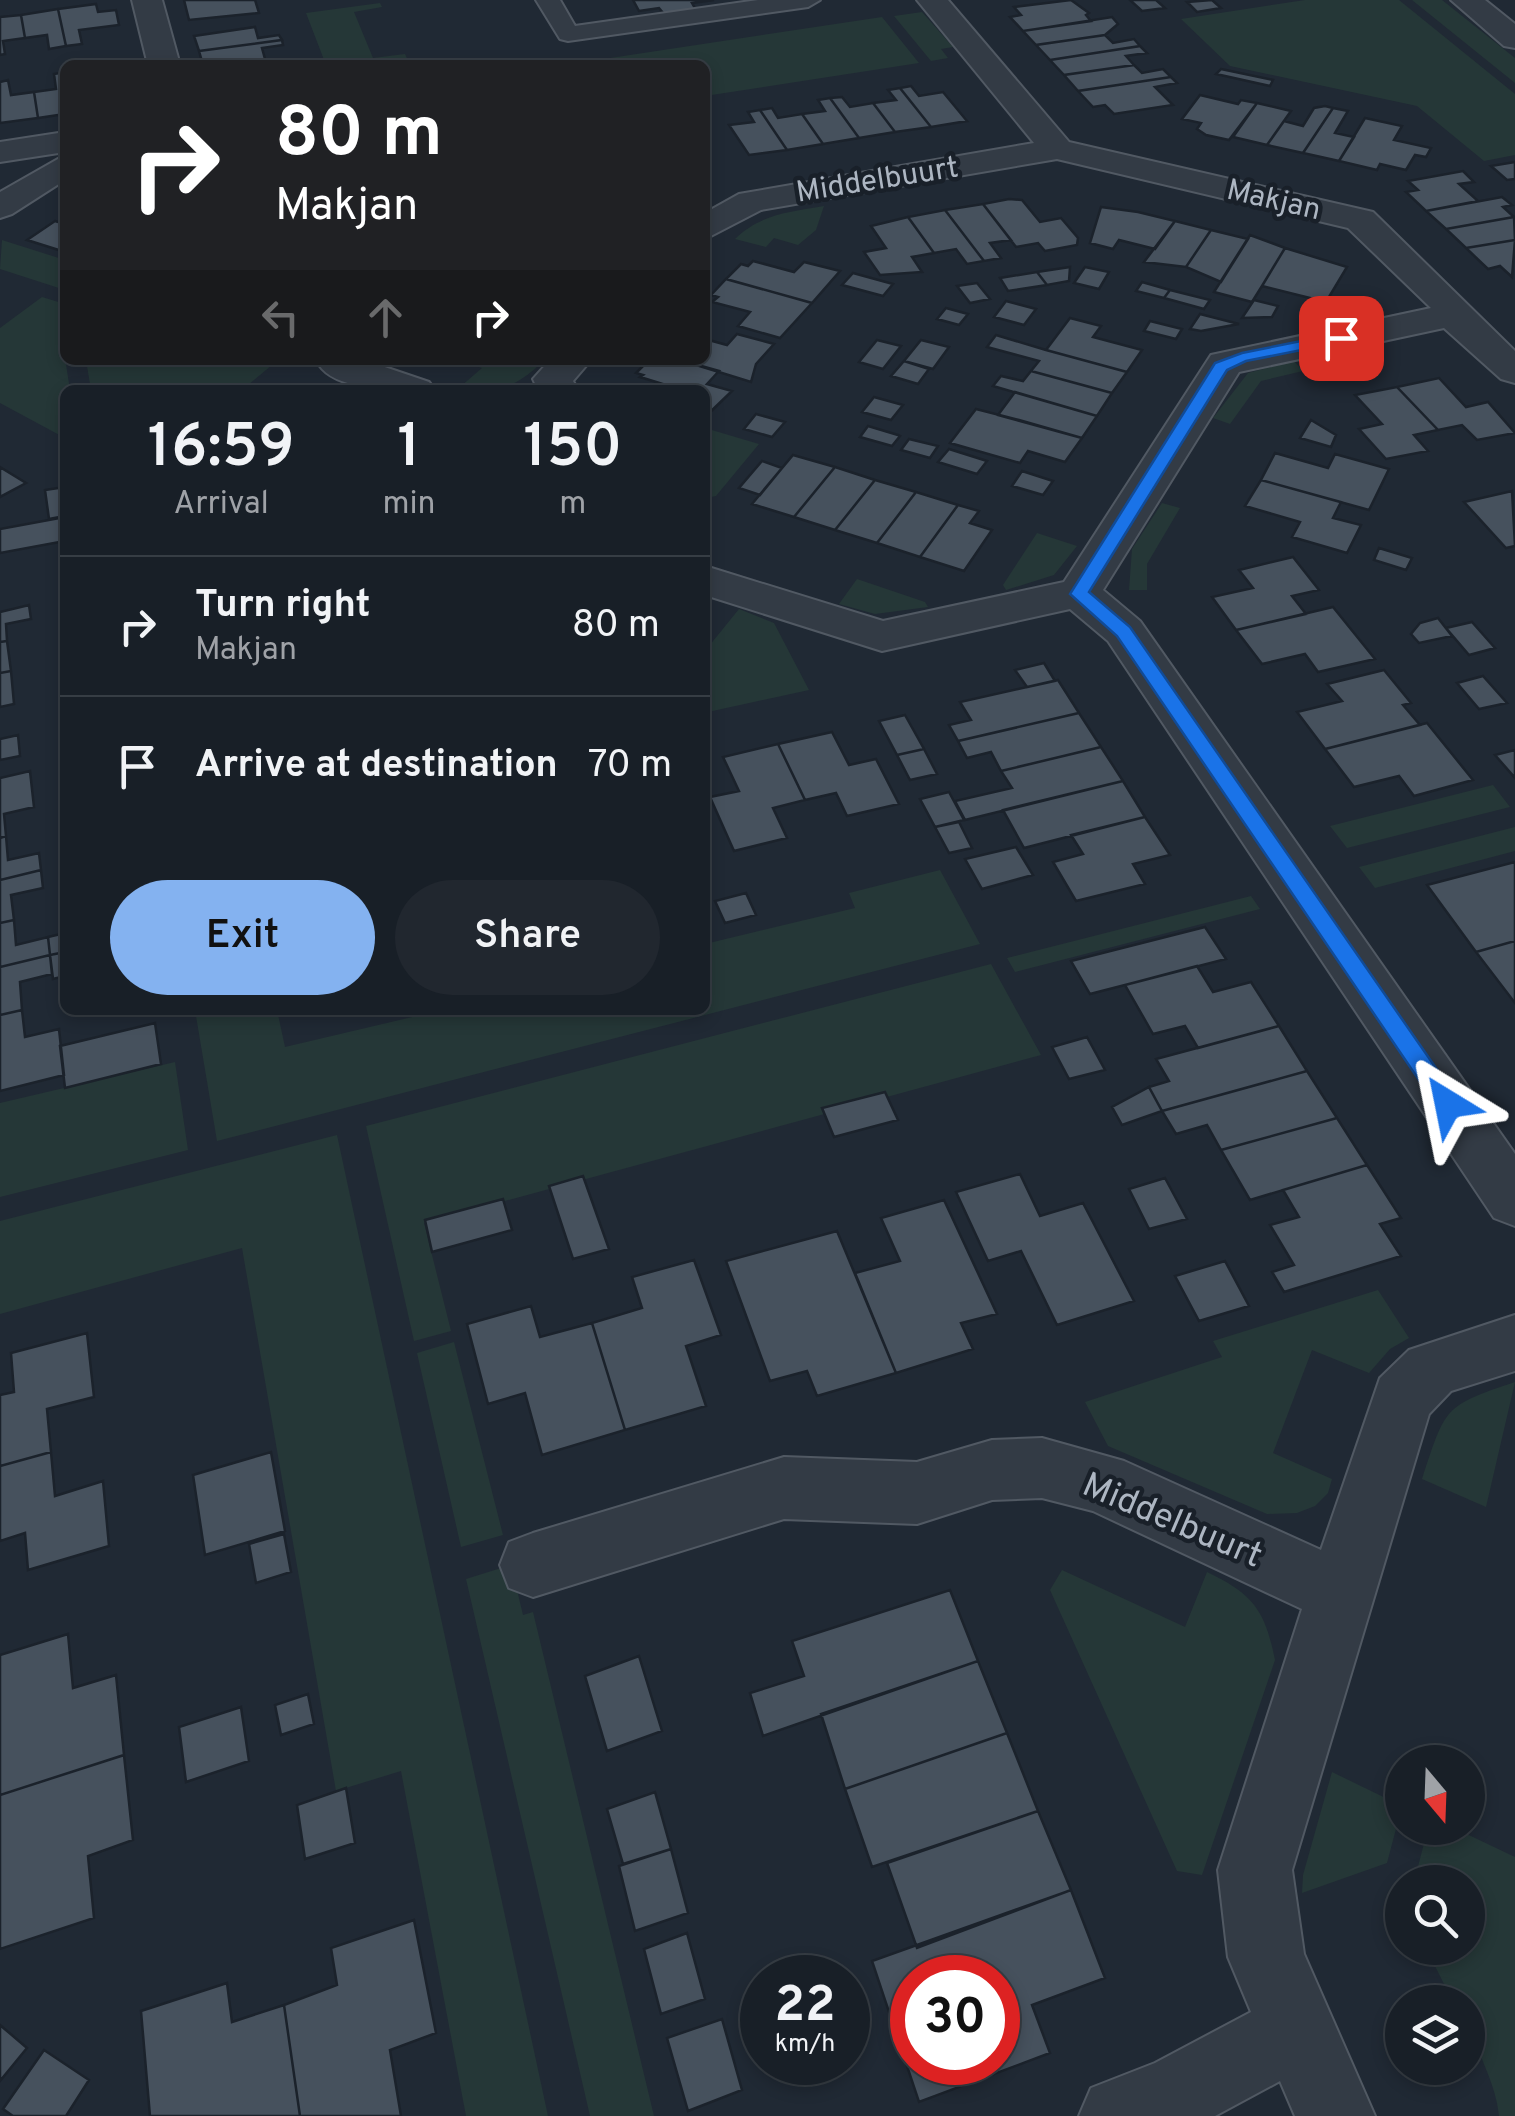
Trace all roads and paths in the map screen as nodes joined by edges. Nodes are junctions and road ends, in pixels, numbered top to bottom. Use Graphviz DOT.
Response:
graph roads {
  1 [pos="146,0"];
  2 [pos="548,0"];
  3 [pos="808,0"];
  4 [pos="932,0"];
  5 [pos="1466,0"];
  6 [pos="765,3"];
  7 [pos="1515,39"];
  8 [pos="163,60"];
  9 [pos="60,143"];
  10 [pos="1057,149"];
  11 [pos="0,152"];
  12 [pos="60,168"];
  13 [pos="0,207"];
  14 [pos="710,225"];
  15 [pos="1452,315"];
  16 [pos="338,365"];
  17 [pos="567,365"];
  18 [pos="1515,371"];
  19 [pos="399,385"];
  20 [pos="555,385"];
  21 [pos="712,594"];
  22 [pos="1079,594"];
  23 [pos="1515,1201"];
  24 [pos="1515,1342"];
  25 [pos="532,1565"];
  26 [pos="1342,1593"];
  27 [pos="1296,2031"];
  28 [pos="1119,2116"];
  29 [pos="1335,2116"];
  1 -- 8 [label="street"];
  2 -- 6 [label="lane"];
  3 -- 6 [label="lane"];
  4 -- 10 [label="street"];
  5 -- 7 [label="street"];
  9 -- 11 [label="street"];
  10 -- 14 [label="street, Middelbuurt"];
  10 -- 15 [label="street, Makjan"];
  12 -- 13 [label="street"];
  15 -- 18 [label="street, Makjan"];
  15 -- 22 [label="street"];
  16 -- 19 [label="street"];
  17 -- 20 [label="street"];
  21 -- 22 [label="street"];
  22 -- 23 [label="street"];
  24 -- 26 [label="street"];
  25 -- 26 [label="street, Middelbuurt"];
  26 -- 27 [label="street"];
  27 -- 28 [label="street"];
  27 -- 29 [label="street"];
}
